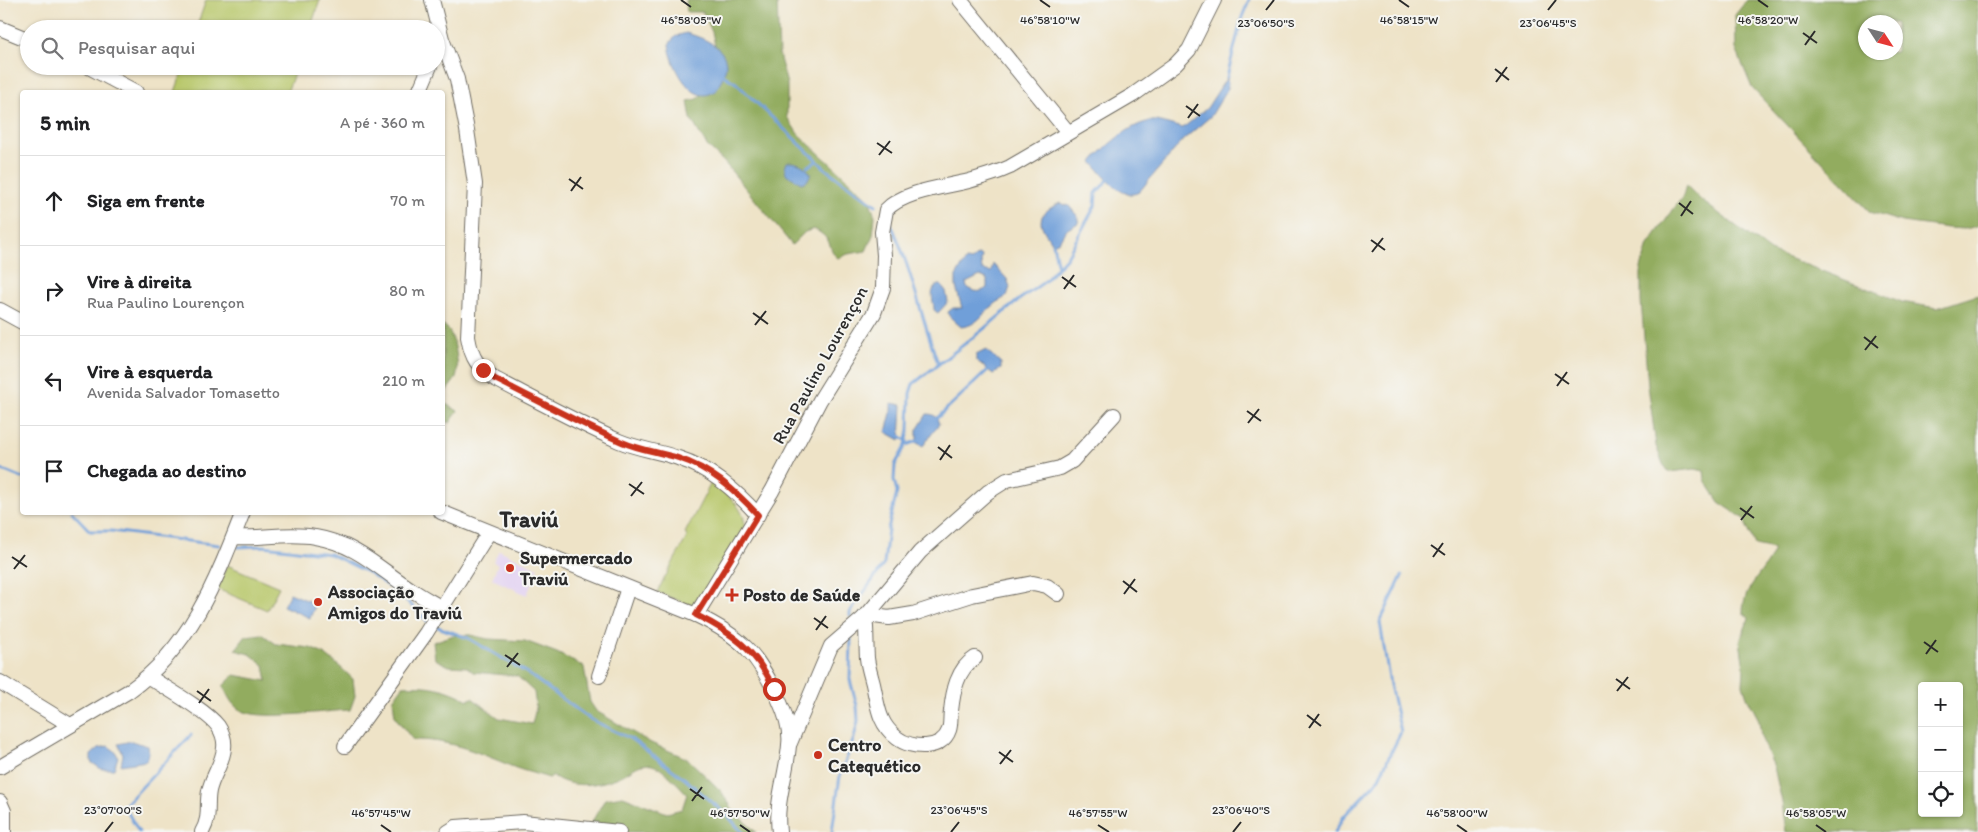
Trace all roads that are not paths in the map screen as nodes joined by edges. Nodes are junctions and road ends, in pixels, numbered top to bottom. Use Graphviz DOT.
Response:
graph roads {
  1 [pos="432,0"];
  2 [pos="960,0"];
  3 [pos="1214,0"];
  4 [pos="437,20"];
  5 [pos="0,28"];
  6 [pos="20,36"];
  7 [pos="445,46"];
  8 [pos="104,75"];
  9 [pos="426,75"];
  10 [pos="132,90"];
  11 [pos="420,90"];
  12 [pos="1068,132"];
  13 [pos="0,310"];
  14 [pos="20,321"];
  15 [pos="1114,415"];
  16 [pos="445,514"];
  17 [pos="242,515"];
  18 [pos="758,515"];
  19 [pos="489,532"];
  20 [pos="234,537"];
  21 [pos="628,588"];
  22 [pos="1058,594"];
  23 [pos="442,608"];
  24 [pos="696,615"];
  25 [pos="866,616"];
  26 [pos="974,658"];
  27 [pos="149,676"];
  28 [pos="599,676"];
  29 [pos="0,682"];
  30 [pos="70,725"];
  31 [pos="790,743"];
  32 [pos="345,746"];
  33 [pos="0,767"];
  34 [pos="0,802"];
  35 [pos="4,832"];
  36 [pos="202,832"];
  37 [pos="448,832"];
  38 [pos="619,832"];
  39 [pos="780,832"];
  1 -- 4 [label="street"];
  2 -- 12 [label="street"];
  3 -- 12 [label="street, Rua Paulino Lourençon"];
  5 -- 6 [label="street"];
  7 -- 18 [label="street"];
  8 -- 10 [label="street"];
  9 -- 11 [label="street"];
  12 -- 18 [label="street, Rua Paulino Lourençon"];
  13 -- 14 [label="street"];
  15 -- 25 [label="street"];
  16 -- 19 [label="street"];
  17 -- 20 [label="street"];
  18 -- 24 [label="street, Rua Paulino Lourençon"];
  19 -- 21 [label="street"];
  19 -- 23 [label="street"];
  20 -- 23 [label="street"];
  20 -- 27 [label="street"];
  21 -- 24 [label="street"];
  21 -- 28 [label="street"];
  22 -- 25 [label="street"];
  23 -- 32 [label="street"];
  24 -- 31 [label="street"];
  25 -- 26 [label="street"];
  25 -- 31 [label="street"];
  27 -- 30 [label="street"];
  27 -- 36 [label="street"];
  29 -- 30 [label="street"];
  30 -- 33 [label="street"];
  31 -- 39 [label="street"];
  34 -- 35 [label="street"];
  37 -- 38 [label="street"];
}
